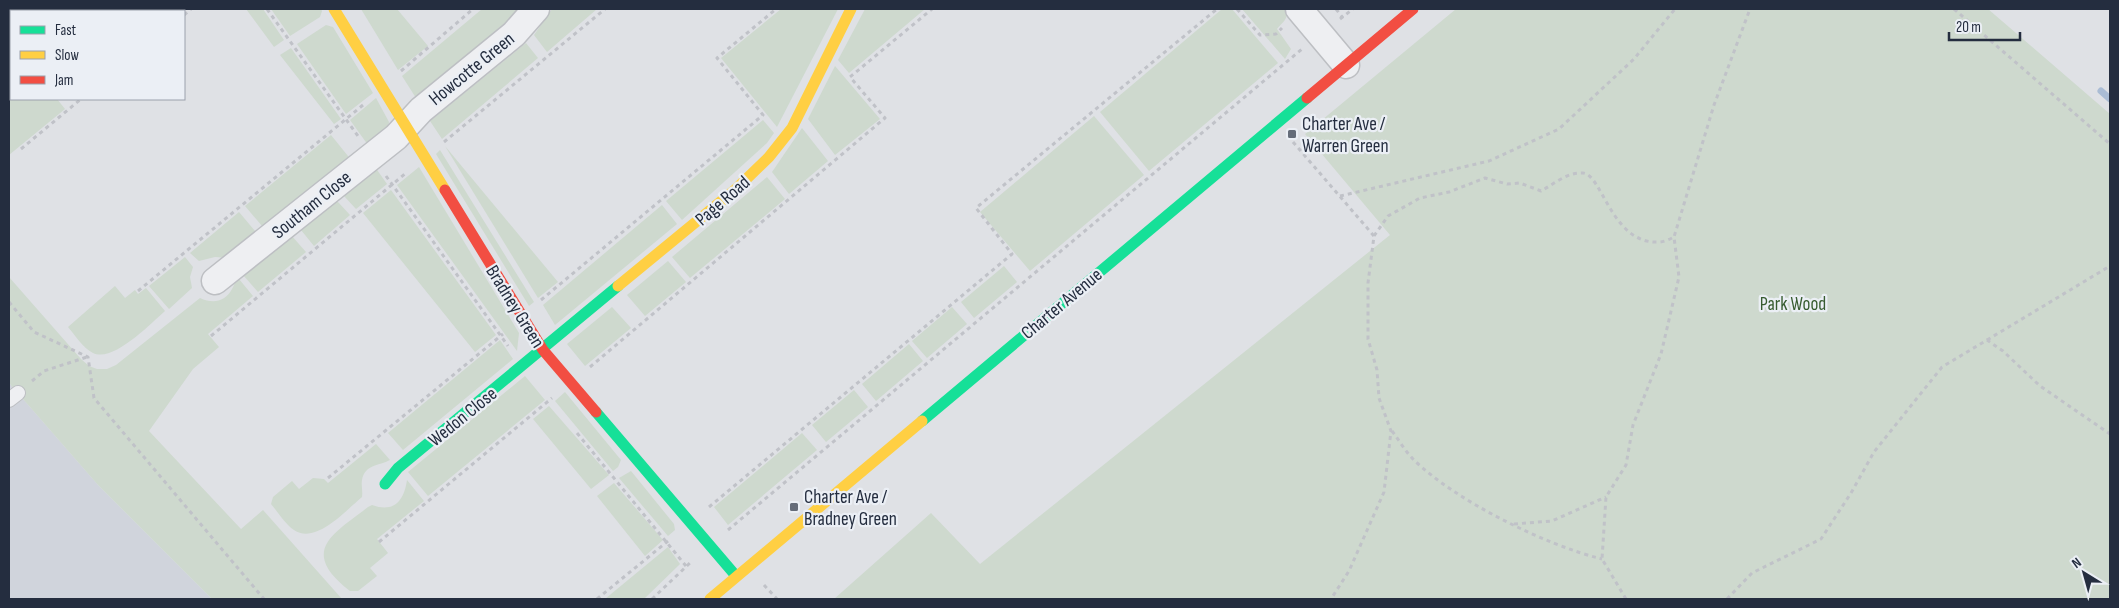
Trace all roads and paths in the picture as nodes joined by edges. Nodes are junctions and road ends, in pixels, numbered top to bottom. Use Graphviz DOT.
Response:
graph roads {
  1 [pos="267,9"];
  2 [pos="334,9"];
  3 [pos="473,9"];
  4 [pos="536,9"];
  5 [pos="776,9"];
  6 [pos="852,9"];
  7 [pos="932,9"];
  8 [pos="1217,9"];
  9 [pos="1237,9"];
  10 [pos="1299,9"];
  11 [pos="1336,9"];
  12 [pos="1353,9"];
  13 [pos="1413,9"];
  14 [pos="1675,9"];
  15 [pos="1750,9"];
  16 [pos="1954,9"];
  17 [pos="1343,18"];
  18 [pos="1320,34"];
  19 [pos="1346,65"];
  20 [pos="384,88"];
  21 [pos="76,101"];
  22 [pos="346,120"];
  23 [pos="1276,123"];
  24 [pos="406,127"];
  25 [pos="2110,144"];
  26 [pos="21,149"];
  27 [pos="372,155"];
  28 [pos="1340,196"];
  29 [pos="1374,236"];
  30 [pos="1674,237"];
  31 [pos="2110,266"];
  32 [pos="215,281"];
  33 [pos="138,290"];
  34 [pos="9,302"];
  35 [pos="522,317"];
  36 [pos="501,336"];
  37 [pos="1987,340"];
  38 [pos="542,350"];
  39 [pos="88,357"];
  40 [pos="523,366"];
  41 [pos="571,383"];
  42 [pos="13,396"];
  43 [pos="550,400"];
  44 [pos="555,407"];
  45 [pos="573,428"];
  46 [pos="1391,431"];
  47 [pos="2110,434"];
  48 [pos="328,478"];
  49 [pos="385,484"];
  50 [pos="1606,497"];
  51 [pos="709,507"];
  52 [pos="690,522"];
  53 [pos="1514,524"];
  54 [pos="667,541"];
  55 [pos="379,542"];
  56 [pos="710,546"];
  57 [pos="1602,559"];
  58 [pos="686,566"];
  59 [pos="736,576"];
  60 [pos="264,599"];
  61 [pos="597,599"];
  62 [pos="652,599"];
  63 [pos="710,599"];
  64 [pos="1332,599"];
  65 [pos="1626,599"];
  66 [pos="1727,599"];
  1 -- 22 [label="path"];
  2 -- 20 [label="street, Bradney Green"];
  3 -- 20 [label="path"];
  4 -- 24 [label="street, Howcotte Green"];
  5 -- 35 [label="path"];
  6 -- 38 [label="street, Page Road"];
  7 -- 41 [label="path"];
  8 -- 51 [label="path"];
  9 -- 10 [label="path"];
  10 -- 18 [label="street"];
  11 -- 17 [label="path"];
  12 -- 17 [label="path"];
  13 -- 19 [label="street, Charter Avenue"];
  14 -- 28 [label="path"];
  15 -- 30 [label="path"];
  16 -- 25 [label="path"];
  17 -- 18 [label="path"];
  18 -- 19 [label="street"];
  18 -- 56 [label="path"];
  19 -- 23 [label="street, Charter Avenue"];
  20 -- 22 [label="path"];
  20 -- 24 [label="street, Bradney Green"];
  21 -- 26 [label="path"];
  22 -- 27 [label="path"];
  22 -- 33 [label="path"];
  23 -- 28 [label="path"];
  23 -- 59 [label="street, Charter Avenue"];
  24 -- 27 [label="street, Southam Close"];
  24 -- 35 [label="street, Bradney Green"];
  27 -- 32 [label="street, Southam Close"];
  27 -- 36 [label="path"];
  28 -- 29 [label="path"];
  29 -- 30 [label="path"];
  29 -- 46 [label="path"];
  30 -- 50 [label="path"];
  31 -- 37 [label="path"];
  34 -- 39 [label="path"];
  35 -- 36 [label="path"];
  35 -- 38 [label="street, Bradney Green"];
  36 -- 40 [label="path"];
  36 -- 48 [label="path"];
  37 -- 47 [label="path"];
  37 -- 66 [label="path"];
  38 -- 40 [label="street, Wedon Close"];
  38 -- 41 [label="street, Bradney Green"];
  39 -- 42 [label="path"];
  39 -- 60 [label="path"];
  40 -- 43 [label="path"];
  40 -- 49 [label="street, Wedon Close"];
  41 -- 43 [label="path"];
  41 -- 52 [label="street, Bradney Green"];
  43 -- 44 [label="path"];
  43 -- 55 [label="path"];
  45 -- 54 [label="path"];
  46 -- 53 [label="path"];
  46 -- 64 [label="path"];
  50 -- 53 [label="path"];
  50 -- 57 [label="path"];
  52 -- 54 [label="path"];
  52 -- 56 [label="street, Bradney Green"];
  53 -- 57 [label="path"];
  54 -- 58 [label="path"];
  54 -- 61 [label="path"];
  56 -- 58 [label="path"];
  56 -- 59 [label="street, Bradney Green"];
  57 -- 65 [label="path"];
  58 -- 62 [label="path"];
  59 -- 63 [label="street, Charter Avenue"];
}
